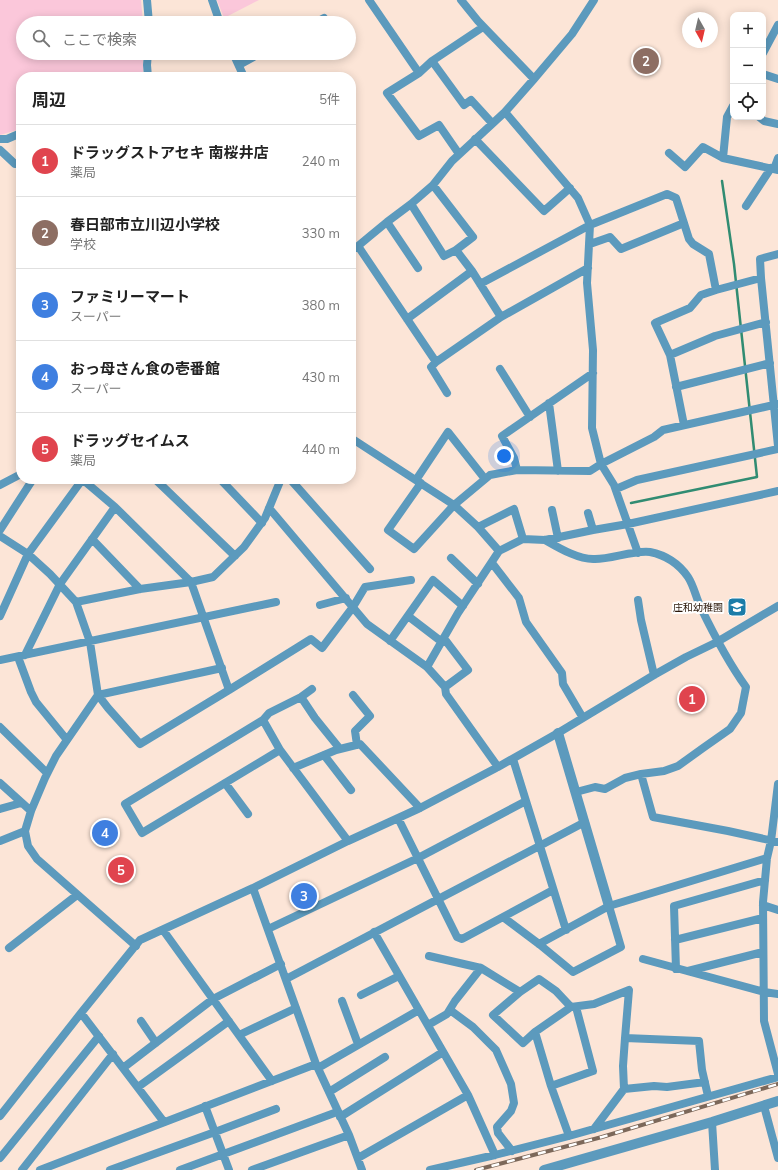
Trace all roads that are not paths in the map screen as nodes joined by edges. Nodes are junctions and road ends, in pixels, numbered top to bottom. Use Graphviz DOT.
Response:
graph roads {
  1 [pos="147,0"];
  2 [pos="212,0"];
  3 [pos="369,0"];
  4 [pos="461,0"];
  5 [pos="594,0"];
  6 [pos="148,16"];
  7 [pos="218,16"];
  8 [pos="778,25"];
  9 [pos="483,27"];
  10 [pos="765,48"];
  11 [pos="147,60"];
  12 [pos="236,60"];
  13 [pos="248,60"];
  14 [pos="432,61"];
  15 [pos="239,65"];
  16 [pos="148,72"];
  17 [pos="242,72"];
  18 [pos="419,73"];
  19 [pos="766,75"];
  20 [pos="534,79"];
  21 [pos="778,79"];
  22 [pos="505,112"];
  23 [pos="730,112"];
  24 [pos="763,120"];
  25 [pos="492,123"];
  26 [pos="778,124"];
  27 [pos="16,136"];
  28 [pos="0,139"];
  29 [pos="475,139"];
  30 [pos="0,150"];
  31 [pos="669,153"];
  32 [pos="459,154"];
  33 [pos="723,158"];
  34 [pos="778,158"];
  35 [pos="16,164"];
  36 [pos="774,169"];
  37 [pos="433,185"];
  38 [pos="570,188"];
  39 [pos="411,204"];
  40 [pos="746,206"];
  41 [pos="387,222"];
  42 [pos="684,223"];
  43 [pos="590,225"];
  44 [pos="590,244"];
  45 [pos="356,245"];
  46 [pos="356,250"];
  47 [pos="456,250"];
  48 [pos="778,254"];
  49 [pos="418,268"];
  50 [pos="588,268"];
  51 [pos="472,270"];
  52 [pos="761,278"];
  53 [pos="480,284"];
  54 [pos="716,290"];
  55 [pos="502,317"];
  56 [pos="407,319"];
  57 [pos="766,322"];
  58 [pos="670,355"];
  59 [pos="436,362"];
  60 [pos="770,363"];
  61 [pos="500,369"];
  62 [pos="593,373"];
  63 [pos="676,387"];
  64 [pos="447,393"];
  65 [pos="549,403"];
  66 [pos="776,404"];
  67 [pos="530,416"];
  68 [pos="684,425"];
  69 [pos="356,441"];
  70 [pos="778,446"];
  71 [pos="778,449"];
  72 [pos="601,464"];
  73 [pos="518,470"];
  74 [pos="558,471"];
  75 [pos="16,477"];
  76 [pos="485,479"];
  77 [pos="419,482"];
  78 [pos="30,484"];
  79 [pos="78,484"];
  80 [pos="88,484"];
  81 [pos="160,484"];
  82 [pos="225,484"];
  83 [pos="278,484"];
  84 [pos="294,484"];
  85 [pos="0,485"];
  86 [pos="616,488"];
  87 [pos="778,491"];
  88 [pos="454,505"];
  89 [pos="115,507"];
  90 [pos="269,508"];
  91 [pos="552,510"];
  92 [pos="588,512"];
  93 [pos="262,522"];
  94 [pos="628,524"];
  95 [pos="478,527"];
  96 [pos="0,530"];
  97 [pos="593,530"];
  98 [pos="0,536"];
  99 [pos="523,538"];
  100 [pos="558,538"];
  101 [pos="92,539"];
  102 [pos="545,540"];
  103 [pos="499,552"];
  104 [pos="638,553"];
  105 [pos="28,554"];
  106 [pos="235,556"];
  107 [pos="451,558"];
  108 [pos="492,563"];
  109 [pos="370,568"];
  110 [pos="411,580"];
  111 [pos="192,582"];
  112 [pos="60,584"];
  113 [pos="478,584"];
  114 [pos="140,589"];
  115 [pos="346,598"];
  116 [pos="638,600"];
  117 [pos="76,602"];
  118 [pos="276,602"];
  119 [pos="320,605"];
  120 [pos="463,606"];
  121 [pos="778,606"];
  122 [pos="353,607"];
  123 [pos="0,616"];
  124 [pos="408,616"];
  125 [pos="204,618"];
  126 [pos="390,640"];
  127 [pos="90,642"];
  128 [pos="442,642"];
  129 [pos="717,642"];
  130 [pos="21,656"];
  131 [pos="0,660"];
  132 [pos="427,667"];
  133 [pos="222,668"];
  134 [pos="654,675"];
  135 [pos="445,687"];
  136 [pos="312,689"];
  137 [pos="229,690"];
  138 [pos="98,695"];
  139 [pos="353,695"];
  140 [pos="301,697"];
  141 [pos="583,718"];
  142 [pos="263,720"];
  143 [pos="0,727"];
  144 [pos="558,733"];
  145 [pos="67,740"];
  146 [pos="357,744"];
  147 [pos="340,749"];
  148 [pos="280,750"];
  149 [pos="324,756"];
  150 [pos="513,759"];
  151 [pos="498,767"];
  152 [pos="293,768"];
  153 [pos="47,773"];
  154 [pos="641,774"];
  155 [pos="0,783"];
  156 [pos="225,783"];
  157 [pos="778,784"];
  158 [pos="351,790"];
  159 [pos="576,792"];
  160 [pos="526,802"];
  161 [pos="21,803"];
  162 [pos="420,808"];
  163 [pos="0,809"];
  164 [pos="31,811"];
  165 [pos="248,814"];
  166 [pos="398,818"];
  167 [pos="584,822"];
  168 [pos="25,831"];
  169 [pos="0,840"];
  170 [pos="348,841"];
  171 [pos="775,841"];
  172 [pos="539,846"];
  173 [pos="418,858"];
  174 [pos="767,858"];
  175 [pos="765,880"];
  176 [pos="253,888"];
  177 [pos="553,890"];
  178 [pos="77,895"];
  179 [pos="438,899"];
  180 [pos="763,905"];
  181 [pos="609,906"];
  182 [pos="778,910"];
  183 [pos="503,917"];
  184 [pos="763,918"];
  185 [pos="268,929"];
  186 [pos="163,930"];
  187 [pos="566,930"];
  188 [pos="374,932"];
  189 [pos="675,940"];
  190 [pos="539,944"];
  191 [pos="136,946"];
  192 [pos="9,948"];
  193 [pos="763,952"];
  194 [pos="429,956"];
  195 [pos="643,959"];
  196 [pos="281,964"];
  197 [pos="481,968"];
  198 [pos="676,969"];
  199 [pos="687,972"];
  200 [pos="399,976"];
  201 [pos="286,979"];
  202 [pos="520,992"];
  203 [pos="764,992"];
  204 [pos="778,994"];
  205 [pos="361,995"];
  206 [pos="213,999"];
  207 [pos="342,1001"];
  208 [pos="574,1007"];
  209 [pos="296,1008"];
  210 [pos="419,1010"];
  211 [pos="450,1010"];
  212 [pos="81,1013"];
  213 [pos="141,1021"];
  214 [pos="229,1022"];
  215 [pos="428,1025"];
  216 [pos="535,1032"];
  217 [pos="239,1035"];
  218 [pos="99,1036"];
  219 [pos="625,1038"];
  220 [pos="156,1043"];
  221 [pos="358,1044"];
  222 [pos="443,1052"];
  223 [pos="113,1054"];
  224 [pos="385,1057"];
  225 [pos="317,1066"];
  226 [pos="123,1068"];
  227 [pos="778,1074"];
  228 [pos="778,1077"];
  229 [pos="272,1081"];
  230 [pos="705,1082"];
  231 [pos="551,1086"];
  232 [pos="138,1087"];
  233 [pos="624,1089"];
  234 [pos="328,1092"];
  235 [pos="468,1095"];
  236 [pos="708,1096"];
  237 [pos="778,1101"];
  238 [pos="205,1106"];
  239 [pos="764,1106"];
  240 [pos="276,1109"];
  241 [pos="339,1115"];
  242 [pos="0,1116"];
  243 [pos="164,1122"];
  244 [pos="712,1122"];
  245 [pos="594,1129"];
  246 [pos="215,1132"];
  247 [pos="349,1135"];
  248 [pos="568,1136"];
  249 [pos="512,1151"];
  250 [pos="223,1154"];
  251 [pos="495,1155"];
  252 [pos="0,1158"];
  253 [pos="358,1158"];
  254 [pos="778,1158"];
  255 [pos="22,1170"];
  256 [pos="40,1170"];
  257 [pos="110,1170"];
  258 [pos="180,1170"];
  259 [pos="229,1170"];
  260 [pos="252,1170"];
  261 [pos="362,1170"];
  262 [pos="430,1170"];
  263 [pos="544,1170"];
  264 [pos="715,1170"];
  1 -- 6 [label="street"];
  2 -- 7 [label="street"];
  3 -- 18 [label="street"];
  4 -- 9 [label="street"];
  5 -- 20 [label="street"];
  8 -- 10 [label="street"];
  9 -- 14 [label="street"];
  9 -- 20 [label="street"];
  11 -- 16 [label="street"];
  12 -- 15 [label="street"];
  13 -- 15 [label="street"];
  14 -- 18 [label="street"];
  14 -- 25 [label="street"];
  15 -- 17 [label="street"];
  18 -- 32 [label="street"];
  19 -- 21 [label="street"];
  20 -- 22 [label="street"];
  22 -- 25 [label="street"];
  22 -- 38 [label="street"];
  23 -- 33 [label="street"];
  24 -- 26 [label="street"];
  25 -- 29 [label="street"];
  27 -- 28 [label="street"];
  29 -- 32 [label="street"];
  29 -- 38 [label="street"];
  30 -- 35 [label="street"];
  31 -- 33 [label="street"];
  32 -- 37 [label="street"];
  33 -- 36 [label="street"];
  34 -- 36 [label="street"];
  36 -- 40 [label="street"];
  37 -- 39 [label="street"];
  37 -- 47 [label="street"];
  38 -- 43 [label="street"];
  39 -- 41 [label="street"];
  39 -- 47 [label="street"];
  41 -- 45 [label="street"];
  41 -- 49 [label="street"];
  42 -- 43 [label="street"];
  42 -- 44 [label="street"];
  42 -- 54 [label="street"];
  43 -- 44 [label="street"];
  43 -- 53 [label="street"];
  44 -- 50 [label="street"];
  46 -- 56 [label="street"];
  47 -- 51 [label="street"];
  48 -- 52 [label="street"];
  50 -- 55 [label="street"];
  50 -- 62 [label="street"];
  51 -- 53 [label="street"];
  51 -- 56 [label="street"];
  52 -- 54 [label="street"];
  52 -- 57 [label="street"];
  53 -- 55 [label="street"];
  54 -- 58 [label="street"];
  55 -- 59 [label="street"];
  56 -- 59 [label="street"];
  57 -- 58 [label="street"];
  57 -- 60 [label="street"];
  58 -- 63 [label="street"];
  59 -- 64 [label="street"];
  60 -- 63 [label="street"];
  60 -- 66 [label="street"];
  61 -- 67 [label="street"];
  62 -- 65 [label="street"];
  62 -- 72 [label="street"];
  63 -- 68 [label="street"];
  65 -- 67 [label="street"];
  65 -- 74 [label="street"];
  66 -- 68 [label="street"];
  66 -- 70 [label="street"];
  67 -- 73 [label="street"];
  68 -- 72 [label="street"];
  69 -- 77 [label="street"];
  71 -- 86 [label="street"];
  72 -- 74 [label="street"];
  72 -- 86 [label="street"];
  73 -- 74 [label="street"];
  73 -- 76 [label="street"];
  75 -- 85 [label="street"];
  76 -- 77 [label="street"];
  76 -- 88 [label="street"];
  77 -- 88 [label="street"];
  77 -- 88 [label="street"];
  78 -- 96 [label="street"];
  79 -- 105 [label="street"];
  80 -- 89 [label="street"];
  81 -- 106 [label="street"];
  82 -- 93 [label="street"];
  83 -- 90 [label="street"];
  84 -- 109 [label="street"];
  86 -- 94 [label="street"];
  87 -- 94 [label="street"];
  88 -- 95 [label="street"];
  89 -- 101 [label="street"];
  89 -- 111 [label="street"];
  90 -- 93 [label="street"];
  90 -- 115 [label="street"];
  91 -- 100 [label="street"];
  92 -- 97 [label="street"];
  93 -- 106 [label="street"];
  94 -- 97 [label="street"];
  94 -- 104 [label="street"];
  95 -- 99 [label="street"];
  95 -- 103 [label="street"];
  97 -- 100 [label="street"];
  98 -- 105 [label="street"];
  99 -- 102 [label="street"];
  99 -- 103 [label="street"];
  100 -- 102 [label="street"];
  101 -- 112 [label="street"];
  101 -- 114 [label="street"];
  102 -- 104 [label="street"];
  103 -- 108 [label="street"];
  104 -- 129 [label="street"];
  105 -- 112 [label="street"];
  105 -- 123 [label="street"];
  106 -- 111 [label="street"];
  107 -- 113 [label="street"];
  108 -- 113 [label="street"];
  108 -- 141 [label="street"];
  110 -- 122 [label="street"];
  111 -- 114 [label="street"];
  111 -- 125 [label="street"];
  112 -- 117 [label="street"];
  112 -- 130 [label="street"];
  113 -- 120 [label="street"];
  114 -- 117 [label="street"];
  115 -- 119 [label="street"];
  115 -- 122 [label="street"];
  116 -- 134 [label="street"];
  117 -- 127 [label="street"];
  118 -- 125 [label="street"];
  120 -- 124 [label="street"];
  120 -- 128 [label="street"];
  121 -- 129 [label="street"];
  122 -- 126 [label="street"];
  122 -- 137 [label="street"];
  124 -- 126 [label="street"];
  124 -- 128 [label="street"];
  125 -- 127 [label="street"];
  125 -- 133 [label="street"];
  126 -- 132 [label="street"];
  127 -- 130 [label="street"];
  127 -- 138 [label="street"];
  128 -- 132 [label="street"];
  128 -- 135 [label="street"];
  129 -- 134 [label="street"];
  129 -- 154 [label="street"];
  130 -- 131 [label="street"];
  130 -- 145 [label="street"];
  132 -- 135 [label="street"];
  133 -- 137 [label="street"];
  133 -- 138 [label="street"];
  134 -- 141 [label="street"];
  135 -- 151 [label="street"];
  136 -- 140 [label="street"];
  137 -- 138 [label="street"];
  138 -- 145 [label="street"];
  139 -- 146 [label="street"];
  140 -- 142 [label="street"];
  140 -- 147 [label="street"];
  141 -- 144 [label="street"];
  142 -- 148 [label="street"];
  142 -- 156 [label="street"];
  143 -- 153 [label="street"];
  144 -- 150 [label="street"];
  144 -- 159 [label="street"];
  145 -- 153 [label="street"];
  146 -- 147 [label="street"];
  146 -- 162 [label="street"];
  147 -- 149 [label="street"];
  148 -- 152 [label="street"];
  148 -- 156 [label="street"];
  149 -- 152 [label="street"];
  149 -- 158 [label="street"];
  150 -- 151 [label="street"];
  150 -- 160 [label="street"];
  151 -- 162 [label="street"];
  152 -- 170 [label="street"];
  153 -- 164 [label="street"];
  154 -- 159 [label="street"];
  154 -- 171 [label="street"];
  155 -- 161 [label="street"];
  156 -- 165 [label="street"];
  157 -- 171 [label="street"];
  159 -- 167 [label="street"];
  160 -- 172 [label="street"];
  160 -- 173 [label="street"];
  161 -- 163 [label="street"];
  161 -- 164 [label="street"];
  162 -- 166 [label="street"];
  164 -- 168 [label="street"];
  166 -- 170 [label="street"];
  166 -- 173 [label="street"];
  167 -- 172 [label="street"];
  167 -- 181 [label="street"];
  168 -- 169 [label="street"];
  168 -- 178 [label="street"];
  170 -- 176 [label="street"];
  171 -- 174 [label="street"];
  172 -- 177 [label="street"];
  172 -- 179 [label="street"];
  173 -- 179 [label="street"];
  173 -- 185 [label="street"];
  174 -- 175 [label="street"];
  174 -- 181 [label="street"];
  175 -- 180 [label="street"];
  175 -- 189 [label="street"];
  176 -- 185 [label="street"];
  176 -- 186 [label="street"];
  177 -- 183 [label="street"];
  177 -- 187 [label="street"];
  178 -- 191 [label="street"];
  178 -- 192 [label="street"];
  179 -- 183 [label="street"];
  179 -- 188 [label="street"];
  180 -- 182 [label="street"];
  180 -- 184 [label="street"];
  181 -- 187 [label="street"];
  181 -- 190 [label="street"];
  183 -- 190 [label="street"];
  184 -- 189 [label="street"];
  184 -- 193 [label="street"];
  185 -- 196 [label="street"];
  186 -- 191 [label="street"];
  186 -- 206 [label="street"];
  187 -- 190 [label="street"];
  188 -- 200 [label="street"];
  188 -- 201 [label="street"];
  189 -- 198 [label="street"];
  191 -- 212 [label="street"];
  193 -- 199 [label="street"];
  193 -- 203 [label="street"];
  194 -- 197 [label="street"];
  195 -- 198 [label="street"];
  196 -- 201 [label="street"];
  196 -- 206 [label="street"];
  197 -- 202 [label="street"];
  197 -- 211 [label="street"];
  198 -- 199 [label="street"];
  199 -- 203 [label="street"];
  200 -- 205 [label="street"];
  200 -- 210 [label="street"];
  201 -- 209 [label="street"];
  202 -- 208 [label="street"];
  202 -- 216 [label="street"];
  203 -- 204 [label="street"];
  203 -- 227 [label="street"];
  206 -- 214 [label="street"];
  206 -- 220 [label="street"];
  207 -- 221 [label="street"];
  208 -- 216 [label="street"];
  208 -- 219 [label="street"];
  208 -- 231 [label="street"];
  209 -- 217 [label="street"];
  209 -- 225 [label="street"];
  210 -- 215 [label="street"];
  210 -- 221 [label="street"];
  211 -- 215 [label="street"];
  211 -- 249 [label="street"];
  212 -- 218 [label="street"];
  212 -- 242 [label="street"];
  213 -- 220 [label="street"];
  214 -- 217 [label="street"];
  214 -- 232 [label="street"];
  215 -- 222 [label="street"];
  216 -- 231 [label="street"];
  217 -- 229 [label="street"];
  218 -- 223 [label="street"];
  218 -- 252 [label="street"];
  219 -- 230 [label="street"];
  219 -- 233 [label="street"];
  220 -- 226 [label="street"];
  221 -- 225 [label="street"];
  222 -- 235 [label="street"];
  222 -- 241 [label="street"];
  223 -- 226 [label="street"];
  223 -- 255 [label="street"];
  224 -- 234 [label="street"];
  225 -- 229 [label="street"];
  225 -- 234 [label="street"];
  226 -- 232 [label="street"];
  228 -- 236 [label="street"];
  229 -- 238 [label="street"];
  230 -- 233 [label="street"];
  230 -- 236 [label="street"];
  231 -- 248 [label="street"];
  232 -- 243 [label="street"];
  233 -- 245 [label="street"];
  234 -- 241 [label="street"];
  235 -- 251 [label="street"];
  235 -- 253 [label="street"];
  236 -- 245 [label="street"];
  237 -- 239 [label="street"];
  238 -- 243 [label="street"];
  238 -- 246 [label="street"];
  239 -- 244 [label="street"];
  239 -- 254 [label="street"];
  240 -- 246 [label="street"];
  241 -- 247 [label="street"];
  241 -- 250 [label="street"];
  243 -- 256 [label="street"];
  244 -- 263 [label="street"];
  244 -- 264 [label="street"];
  245 -- 248 [label="street"];
  246 -- 250 [label="street"];
  246 -- 257 [label="street"];
  247 -- 253 [label="street"];
  247 -- 260 [label="street"];
  248 -- 249 [label="street"];
  249 -- 251 [label="street"];
  250 -- 258 [label="street"];
  250 -- 259 [label="street"];
  251 -- 262 [label="street"];
  253 -- 261 [label="street"];
}
